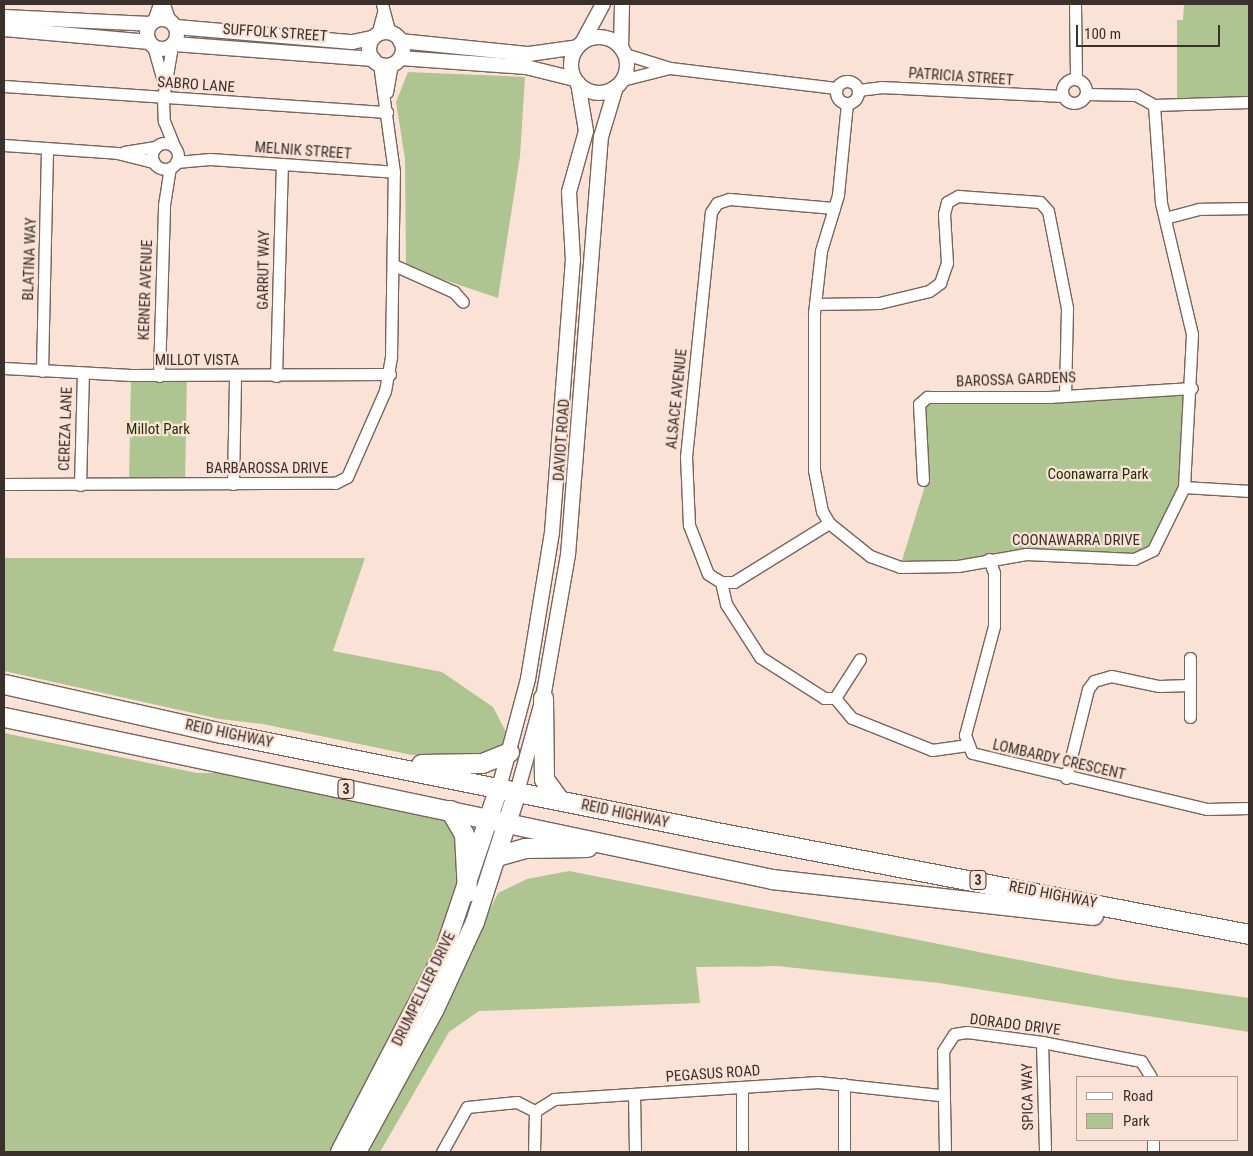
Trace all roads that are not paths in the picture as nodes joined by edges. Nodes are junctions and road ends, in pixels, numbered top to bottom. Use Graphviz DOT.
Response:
graph roads {
  1 [pos="159,4"];
  2 [pos="164,4"];
  3 [pos="603,4"];
  4 [pos="622,4"];
  5 [pos="1075,4"];
  6 [pos="382,8"];
  7 [pos="4,17"];
  8 [pos="152,22"];
  9 [pos="173,24"];
  10 [pos="4,29"];
  11 [pos="385,37"];
  12 [pos="151,44"];
  13 [pos="173,45"];
  14 [pos="580,45"];
  15 [pos="623,51"];
  16 [pos="386,62"];
  17 [pos="670,68"];
  18 [pos="1076,78"];
  19 [pos="577,81"];
  20 [pos="619,83"];
  21 [pos="163,84"];
  22 [pos="4,86"];
  23 [pos="836,88"];
  24 [pos="858,90"];
  25 [pos="1086,94"];
  26 [pos="1063,96"];
  27 [pos="163,98"];
  28 [pos="1249,102"];
  29 [pos="847,103"];
  30 [pos="1154,105"];
  31 [pos="387,112"];
  32 [pos="164,121"];
  33 [pos="4,145"];
  34 [pos="155,147"];
  35 [pos="175,148"];
  36 [pos="48,149"];
  37 [pos="117,153"];
  38 [pos="210,159"];
  39 [pos="282,164"];
  40 [pos="164,165"];
  41 [pos="394,172"];
  42 [pos="834,208"];
  43 [pos="1249,208"];
  44 [pos="1164,218"];
  45 [pos="396,266"];
  46 [pos="464,302"];
  47 [pos="815,304"];
  48 [pos="4,368"];
  49 [pos="42,371"];
  50 [pos="83,373"];
  51 [pos="390,374"];
  52 [pos="159,376"];
  53 [pos="235,376"];
  54 [pos="276,376"];
  55 [pos="1192,388"];
  56 [pos="1065,394"];
  57 [pos="923,480"];
  58 [pos="4,484"];
  59 [pos="233,484"];
  60 [pos="80,485"];
  61 [pos="1184,487"];
  62 [pos="1249,491"];
  63 [pos="829,523"];
  64 [pos="989,559"];
  65 [pos="721,582"];
  66 [pos="1190,658"];
  67 [pos="860,659"];
  68 [pos="4,684"];
  69 [pos="1190,685"];
  70 [pos="543,698"];
  71 [pos="835,698"];
  72 [pos="1190,717"];
  73 [pos="4,718"];
  74 [pos="966,745"];
  75 [pos="509,752"];
  76 [pos="385,765"];
  77 [pos="1066,778"];
  78 [pos="508,790"];
  79 [pos="559,800"];
  80 [pos="1249,808"];
  81 [pos="450,810"];
  82 [pos="499,819"];
  83 [pos="497,856"];
  84 [pos="772,878"];
  85 [pos="467,892"];
  86 [pos="1249,934"];
  87 [pos="1249,946"];
  88 [pos="1042,1042"];
  89 [pos="1150,1076"];
  90 [pos="844,1084"];
  91 [pos="742,1087"];
  92 [pos="634,1094"];
  93 [pos="939,1095"];
  94 [pos="535,1111"];
  95 [pos="340,1152"];
  96 [pos="357,1152"];
  97 [pos="442,1152"];
  98 [pos="534,1152"];
  99 [pos="635,1152"];
  100 [pos="742,1152"];
  101 [pos="844,1152"];
  102 [pos="944,1152"];
  103 [pos="1045,1152"];
  1 -- 8 [label="street"];
  2 -- 9 [label="street"];
  3 -- 14 [label="street"];
  4 -- 15 [label="street"];
  5 -- 18 [label="street"];
  6 -- 11 [label="street"];
  7 -- 8 [label="street"];
  8 -- 9 [label="street, SUFFOLK STREET"];
  8 -- 12 [label="street"];
  9 -- 11 [label="street, SUFFOLK STREET"];
  9 -- 13 [label="street"];
  10 -- 12 [label="street"];
  11 -- 14 [label="street, SUFFOLK STREET"];
  11 -- 16 [label="street"];
  11 -- 16 [label="street"];
  12 -- 13 [label="street, SUFFOLK STREET"];
  12 -- 21 [label="street"];
  13 -- 16 [label="street, SUFFOLK STREET"];
  13 -- 21 [label="street"];
  14 -- 15 [label="street"];
  14 -- 19 [label="street"];
  15 -- 17 [label="street"];
  15 -- 20 [label="street"];
  16 -- 19 [label="street, SUFFOLK STREET"];
  16 -- 31 [label="street, BARBAROSSA DRIVE"];
  17 -- 20 [label="street"];
  17 -- 23 [label="street"];
  18 -- 25 [label="street"];
  18 -- 26 [label="street"];
  19 -- 20 [label="street"];
  19 -- 75 [label="street, DAVIOT ROAD"];
  20 -- 70 [label="street, DAVIOT ROAD"];
  21 -- 27 [label="street"];
  22 -- 27 [label="street, SABRO LANE"];
  23 -- 24 [label="street"];
  23 -- 29 [label="street"];
  24 -- 26 [label="street, PATRICIA STREET"];
  24 -- 29 [label="street"];
  25 -- 26 [label="street"];
  25 -- 30 [label="street"];
  27 -- 31 [label="street, SABRO LANE"];
  27 -- 32 [label="street"];
  28 -- 30 [label="street"];
  29 -- 42 [label="street, COONAWARRA DRIVE"];
  30 -- 44 [label="street, COONAWARRA DRIVE"];
  31 -- 41 [label="street, BARBAROSSA DRIVE"];
  32 -- 34 [label="street"];
  32 -- 35 [label="street"];
  33 -- 36 [label="street, MELNIK STREET"];
  34 -- 35 [label="street, MELNIK STREET"];
  34 -- 37 [label="street, MELNIK STREET"];
  34 -- 40 [label="street"];
  35 -- 38 [label="street, MELNIK STREET"];
  35 -- 40 [label="street"];
  36 -- 37 [label="street, MELNIK STREET"];
  36 -- 49 [label="street, BLATINA WAY"];
  37 -- 40 [label="street, MELNIK STREET"];
  38 -- 39 [label="street, MELNIK STREET"];
  38 -- 40 [label="street, MELNIK STREET"];
  39 -- 41 [label="street, MELNIK STREET"];
  39 -- 54 [label="street, GARRUT WAY"];
  40 -- 52 [label="street, KERNER AVENUE"];
  41 -- 45 [label="street, BARBAROSSA DRIVE"];
  42 -- 47 [label="street, COONAWARRA DRIVE"];
  42 -- 65 [label="street, ALSACE AVENUE"];
  43 -- 44 [label="street"];
  44 -- 55 [label="street, COONAWARRA DRIVE"];
  45 -- 46 [label="street"];
  45 -- 51 [label="street, BARBAROSSA DRIVE"];
  47 -- 56 [label="street"];
  47 -- 63 [label="street, COONAWARRA DRIVE"];
  48 -- 49 [label="street, MILLOT VISTA"];
  49 -- 50 [label="street, MILLOT VISTA"];
  50 -- 52 [label="street, MILLOT VISTA"];
  50 -- 60 [label="street, CEREZA LANE"];
  51 -- 54 [label="street, MILLOT VISTA"];
  51 -- 59 [label="street, BARBAROSSA DRIVE"];
  52 -- 53 [label="street, MILLOT VISTA"];
  53 -- 54 [label="street, MILLOT VISTA"];
  53 -- 59 [label="street"];
  55 -- 56 [label="street, BAROSSA GARDENS"];
  55 -- 61 [label="street, COONAWARRA DRIVE"];
  56 -- 57 [label="street, BAROSSA GARDENS"];
  58 -- 60 [label="street, BARBAROSSA DRIVE"];
  59 -- 60 [label="street, BARBAROSSA DRIVE"];
  61 -- 62 [label="street"];
  61 -- 64 [label="street, COONAWARRA DRIVE"];
  63 -- 64 [label="street, COONAWARRA DRIVE"];
  63 -- 65 [label="street"];
  64 -- 74 [label="street"];
  65 -- 71 [label="street"];
  66 -- 69 [label="street"];
  67 -- 71 [label="street"];
  68 -- 76 [label="highway, REID HIGHWAY / 3"];
  69 -- 72 [label="street"];
  69 -- 77 [label="street"];
  70 -- 78 [label="street, DAVIOT ROAD"];
  70 -- 79 [label="highway"];
  71 -- 74 [label="street"];
  73 -- 81 [label="highway, REID HIGHWAY / 3"];
  74 -- 77 [label="street, LOMBARDY CRESCENT"];
  75 -- 76 [label="highway"];
  75 -- 78 [label="street, DAVIOT ROAD"];
  76 -- 78 [label="highway, REID HIGHWAY / 3"];
  77 -- 80 [label="street, LOMBARDY CRESCENT"];
  78 -- 79 [label="highway, REID HIGHWAY / 3"];
  78 -- 82 [label="main road"];
  79 -- 86 [label="highway, REID HIGHWAY / 3"];
  81 -- 82 [label="highway, REID HIGHWAY / 3"];
  81 -- 85 [label="highway"];
  82 -- 83 [label="main road, DRUMPELLIER DRIVE"];
  82 -- 84 [label="highway, REID HIGHWAY / 3"];
  82 -- 85 [label="main road, DRUMPELLIER DRIVE"];
  83 -- 84 [label="highway"];
  83 -- 96 [label="main road, DRUMPELLIER DRIVE"];
  84 -- 87 [label="highway, REID HIGHWAY / 3"];
  85 -- 95 [label="main road, DRUMPELLIER DRIVE"];
  88 -- 89 [label="street, DORADO DRIVE"];
  88 -- 102 [label="street, DORADO DRIVE"];
  88 -- 103 [label="street, SPICA WAY"];
  90 -- 91 [label="street, PEGASUS ROAD"];
  90 -- 93 [label="street, PEGASUS ROAD"];
  90 -- 101 [label="street"];
  91 -- 92 [label="street, PEGASUS ROAD"];
  91 -- 100 [label="street"];
  92 -- 94 [label="street, PEGASUS ROAD"];
  92 -- 99 [label="street"];
  94 -- 97 [label="street"];
  94 -- 98 [label="street"];
}
